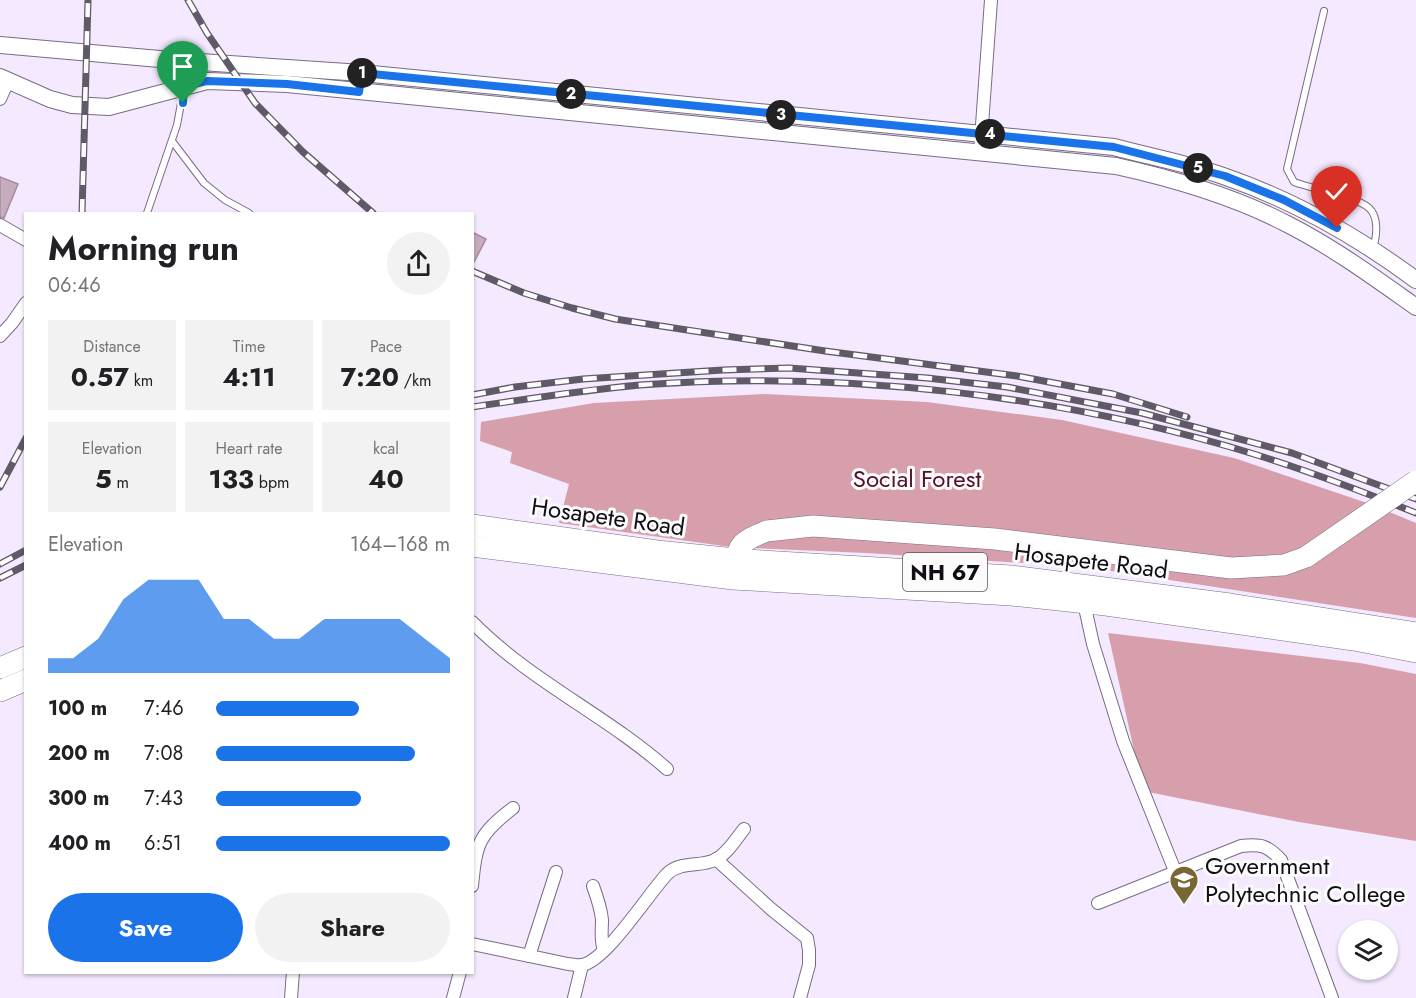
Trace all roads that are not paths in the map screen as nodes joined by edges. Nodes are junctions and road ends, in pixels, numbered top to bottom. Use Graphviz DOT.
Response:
graph roads {
  1 [pos="991,0"];
  2 [pos="1324,11"];
  3 [pos="0,45"];
  4 [pos="362,73"];
  5 [pos="4,79"];
  6 [pos="184,87"];
  7 [pos="359,92"];
  8 [pos="0,99"];
  9 [pos="981,133"];
  10 [pos="172,141"];
  11 [pos="980,153"];
  12 [pos="147,212"];
  13 [pos="247,212"];
  14 [pos="0,225"];
  15 [pos="24,239"];
  16 [pos="1372,250"];
  17 [pos="1412,277"];
  18 [pos="1395,292"];
  19 [pos="24,306"];
  20 [pos="1416,307"];
  21 [pos="0,336"];
  22 [pos="1416,481"];
  23 [pos="474,525"];
  24 [pos="474,546"];
  25 [pos="734,569"];
  26 [pos="1084,603"];
  27 [pos="474,624"];
  28 [pos="1416,633"];
  29 [pos="1416,652"];
  30 [pos="24,658"];
  31 [pos="0,668"];
  32 [pos="667,769"];
  33 [pos="513,808"];
  34 [pos="744,829"];
  35 [pos="716,860"];
  36 [pos="1176,871"];
  37 [pos="556,872"];
  38 [pos="474,873"];
  39 [pos="593,886"];
  40 [pos="1098,903"];
  41 [pos="474,944"];
  42 [pos="604,950"];
  43 [pos="529,956"];
  44 [pos="582,965"];
  45 [pos="293,974"];
  46 [pos="459,974"];
  47 [pos="291,998"];
  48 [pos="453,998"];
  49 [pos="574,998"];
  50 [pos="800,998"];
  51 [pos="1332,998"];
  1 -- 9 [label="street"];
  2 -- 16 [label="lane"];
  3 -- 4 [label="street"];
  4 -- 7 [label="street"];
  4 -- 9 [label="street"];
  5 -- 6 [label="street"];
  5 -- 8 [label="street"];
  6 -- 7 [label="street"];
  6 -- 10 [label="lane"];
  7 -- 11 [label="street"];
  9 -- 11 [label="street"];
  9 -- 16 [label="street"];
  10 -- 12 [label="lane"];
  10 -- 13 [label="lane"];
  11 -- 18 [label="street"];
  14 -- 15 [label="street"];
  16 -- 17 [label="street"];
  17 -- 18 [label="street"];
  18 -- 20 [label="street"];
  19 -- 21 [label="street"];
  22 -- 25 [label="highway, bridge"];
  23 -- 25 [label="highway, Hosapete Road / NH 67"];
  24 -- 25 [label="highway, Hosapete Road"];
  25 -- 26 [label="highway, Hosapete Road"];
  25 -- 28 [label="highway, Hosapete Road / NH 67"];
  26 -- 29 [label="highway, Hosapete Road"];
  26 -- 36 [label="street"];
  27 -- 32 [label="street"];
  30 -- 31 [label="highway"];
  33 -- 38 [label="street"];
  34 -- 35 [label="street"];
  35 -- 42 [label="street"];
  35 -- 50 [label="street"];
  36 -- 40 [label="street"];
  36 -- 51 [label="street"];
  37 -- 43 [label="street"];
  39 -- 42 [label="street"];
  41 -- 43 [label="street"];
  42 -- 44 [label="street"];
  43 -- 44 [label="street"];
  44 -- 49 [label="street"];
  45 -- 47 [label="street"];
  46 -- 48 [label="street"];
}
